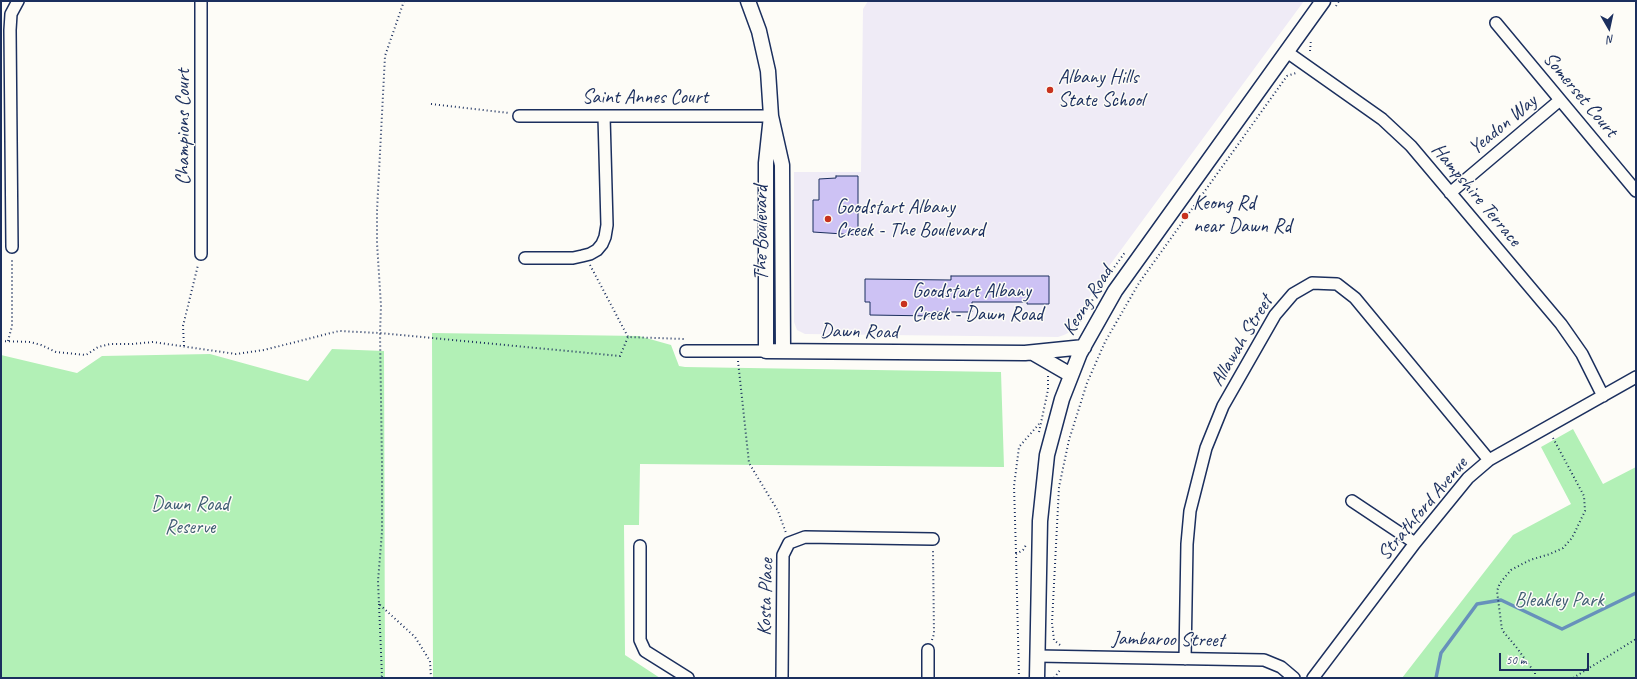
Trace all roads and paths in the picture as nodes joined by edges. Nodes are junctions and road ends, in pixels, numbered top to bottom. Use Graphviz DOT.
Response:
graph roads {
  1 [pos="18,1"];
  2 [pos="201,1"];
  3 [pos="404,1"];
  4 [pos="748,1"];
  5 [pos="1323,1"];
  6 [pos="1496,23"];
  7 [pos="1287,52"];
  8 [pos="1296,73"];
  9 [pos="1560,100"];
  10 [pos="431,104"];
  11 [pos="519,116"];
  12 [pos="604,116"];
  13 [pos="772,116"];
  14 [pos="1636,191"];
  15 [pos="1450,193"];
  16 [pos="12,247"];
  17 [pos="201,254"];
  18 [pos="582,256"];
  19 [pos="525,258"];
  20 [pos="380,333"];
  21 [pos="628,337"];
  22 [pos="686,338"];
  23 [pos="1,341"];
  24 [pos="8,341"];
  25 [pos="184,346"];
  26 [pos="1084,347"];
  27 [pos="686,350"];
  28 [pos="738,351"];
  29 [pos="766,351"];
  30 [pos="783,351"];
  31 [pos="1032,353"];
  32 [pos="1071,375"];
  33 [pos="1636,377"];
  34 [pos="1603,396"];
  35 [pos="1040,423"];
  36 [pos="1553,438"];
  37 [pos="1489,460"];
  38 [pos="1352,501"];
  39 [pos="934,539"];
  40 [pos="789,543"];
  41 [pos="1415,543"];
  42 [pos="640,546"];
  43 [pos="1016,554"];
  44 [pos="379,604"];
  45 [pos="1636,639"];
  46 [pos="1060,646"];
  47 [pos="928,650"];
  48 [pos="1037,656"];
  49 [pos="1185,659"];
  50 [pos="1060,670"];
  51 [pos="380,678"];
  52 [pos="431,678"];
  53 [pos="688,678"];
  54 [pos="782,678"];
  55 [pos="928,678"];
  56 [pos="1037,678"];
  57 [pos="1054,678"];
  58 [pos="1294,678"];
  59 [pos="1313,678"];
  60 [pos="1536,678"];
  61 [pos="1572,678"];
  1 -- 16 [label="street"];
  2 -- 17 [label="street, Champions Court"];
  3 -- 20 [label="path"];
  4 -- 13 [label="street, The Boulevard"];
  5 -- 7 [label="street, Keong Road"];
  6 -- 9 [label="street, Somerset Court"];
  7 -- 15 [label="street, Hampshire Terrace"];
  7 -- 26 [label="street, Keong Road"];
  8 -- 46 [label="path"];
  9 -- 14 [label="street, Somerset Court"];
  9 -- 15 [label="street, Yeadon Way"];
  10 -- 11 [label="path"];
  11 -- 12 [label="street, Saint Annes Court"];
  12 -- 13 [label="street, Saint Annes Court"];
  12 -- 18 [label="street"];
  13 -- 29 [label="street, The Boulevard"];
  13 -- 30 [label="street, The Boulevard"];
  15 -- 34 [label="street, Hampshire Terrace"];
  16 -- 24 [label="path"];
  17 -- 25 [label="path"];
  18 -- 19 [label="street"];
  18 -- 21 [label="path"];
  20 -- 21 [label="path"];
  20 -- 25 [label="path"];
  20 -- 44 [label="path"];
  21 -- 22 [label="path"];
  23 -- 24 [label="path"];
  24 -- 25 [label="path"];
  26 -- 31 [label="street, Dawn Road"];
  26 -- 32 [label="street, Keong Road"];
  27 -- 28 [label="street, Dawn Road"];
  28 -- 29 [label="street, Dawn Road"];
  28 -- 40 [label="path"];
  29 -- 30 [label="street, Dawn Road"];
  30 -- 31 [label="street, Dawn Road"];
  31 -- 32 [label="street, Dawn Road"];
  32 -- 48 [label="street, Keong Road"];
  33 -- 34 [label="street, Strathford Avenue"];
  34 -- 37 [label="street, Strathford Avenue"];
  35 -- 43 [label="path"];
  36 -- 60 [label="path"];
  37 -- 41 [label="street, Strathford Avenue"];
  37 -- 49 [label="street, Allawah Street"];
  38 -- 41 [label="street"];
  39 -- 40 [label="street, Kosta Place"];
  39 -- 47 [label="path"];
  40 -- 54 [label="street, Kosta Place"];
  41 -- 59 [label="street, Strathford Avenue"];
  42 -- 53 [label="street"];
  44 -- 51 [label="path"];
  44 -- 52 [label="path"];
  45 -- 61 [label="path"];
  47 -- 55 [label="street"];
  48 -- 49 [label="street, Jambaroo Street"];
  48 -- 56 [label="street, Keong Road"];
  49 -- 58 [label="street, Jambaroo Street"];
  50 -- 57 [label="path"];
}
